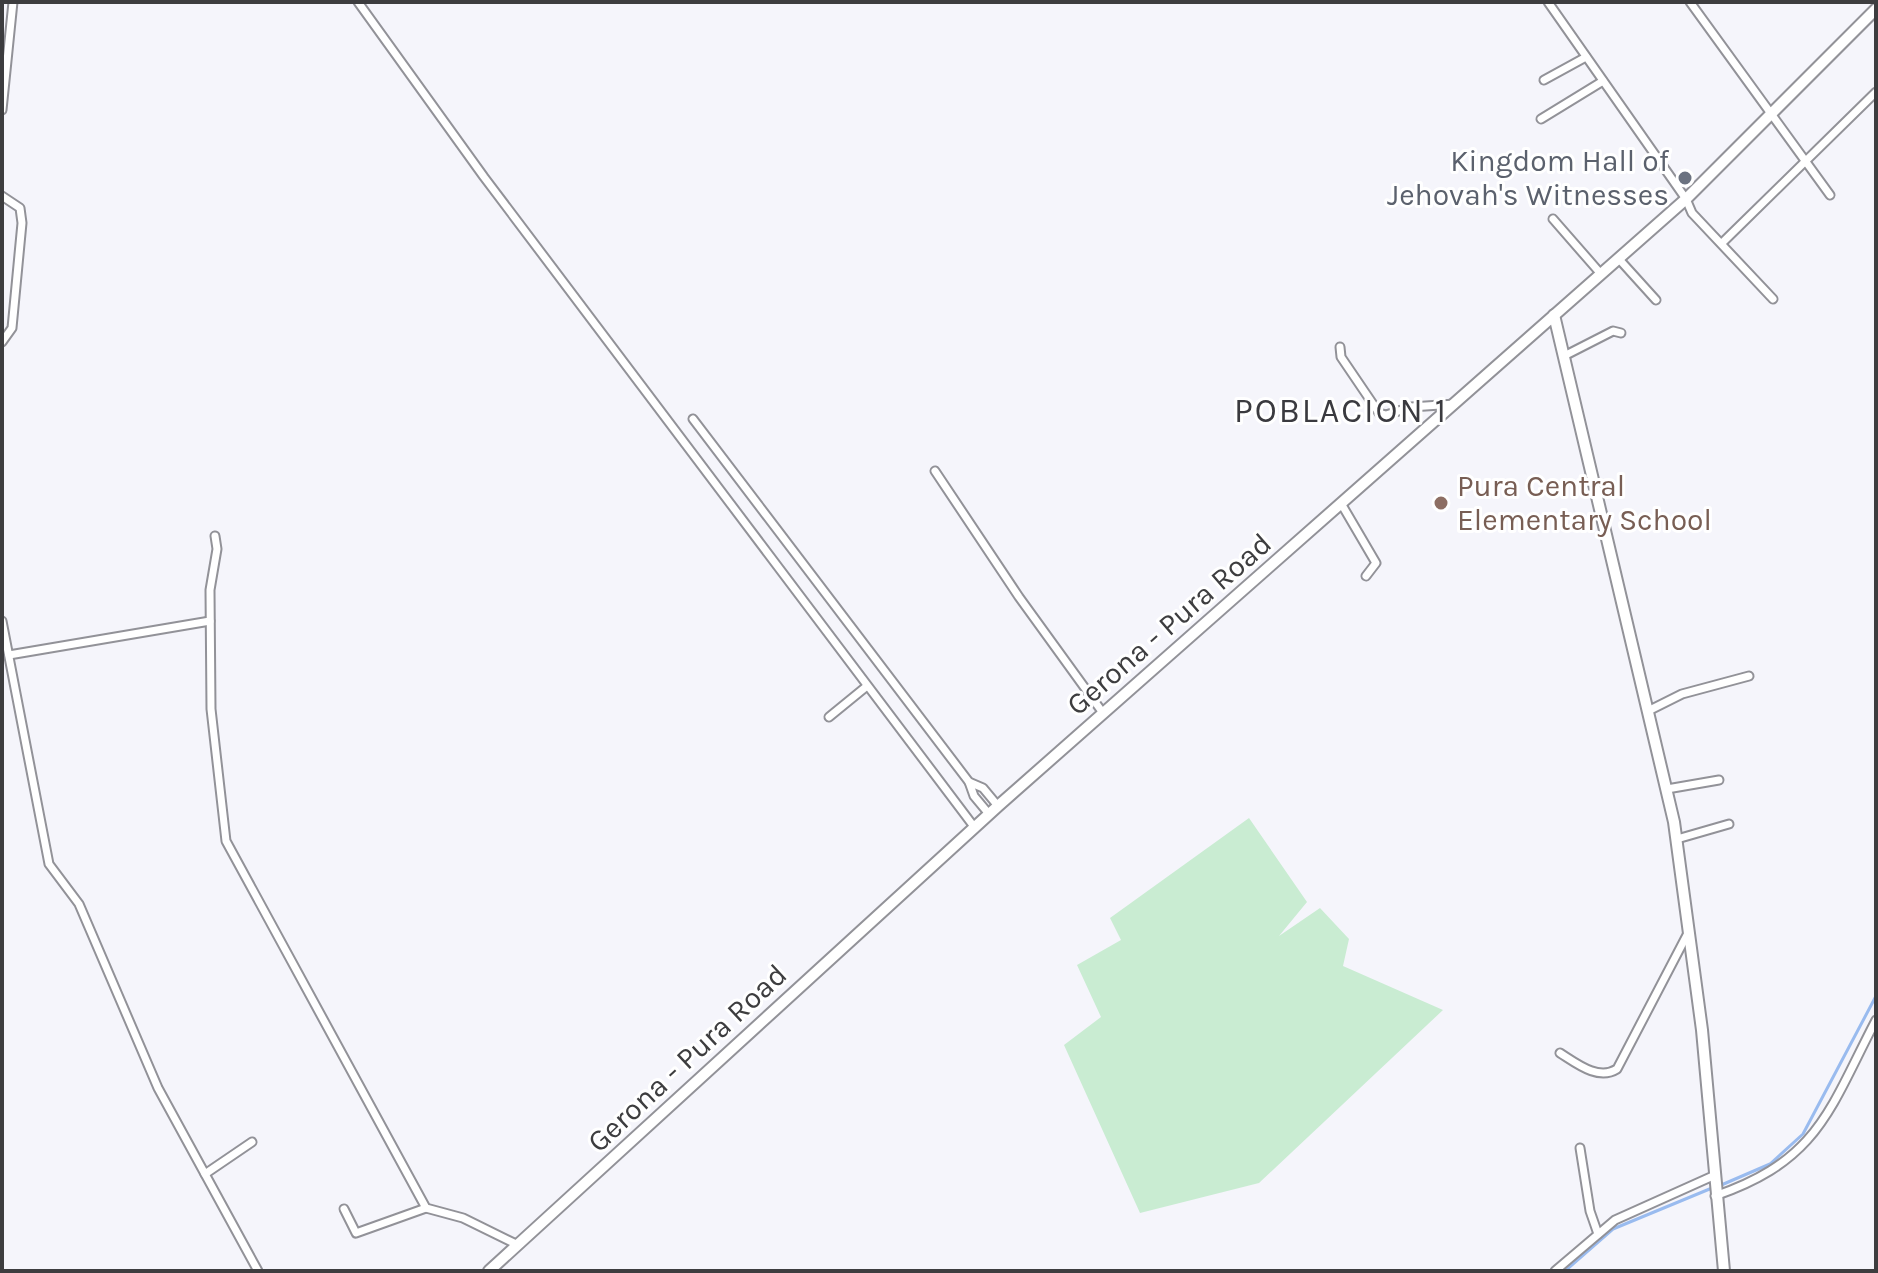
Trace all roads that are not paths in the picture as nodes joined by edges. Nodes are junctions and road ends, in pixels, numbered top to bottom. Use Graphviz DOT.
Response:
graph roads {
  1 [pos="13,2"];
  2 [pos="358,2"];
  3 [pos="1548,2"];
  4 [pos="1690,2"];
  5 [pos="1876,9"];
  6 [pos="1586,57"];
  7 [pos="6,58"];
  8 [pos="1544,80"];
  9 [pos="1603,81"];
  10 [pos="1876,92"];
  11 [pos="2,110"];
  12 [pos="1770,115"];
  13 [pos="1541,119"];
  14 [pos="1805,162"];
  15 [pos="1830,195"];
  16 [pos="2,196"];
  17 [pos="1686,199"];
  18 [pos="1553,219"];
  19 [pos="1722,243"];
  20 [pos="1618,258"];
  21 [pos="1601,274"];
  22 [pos="1773,299"];
  23 [pos="1656,300"];
  24 [pos="1554,315"];
  25 [pos="1621,333"];
  26 [pos="2,342"];
  27 [pos="1340,347"];
  28 [pos="1564,356"];
  29 [pos="1458,404"];
  30 [pos="693,419"];
  31 [pos="935,471"];
  32 [pos="1342,505"];
  33 [pos="215,536"];
  34 [pos="1366,576"];
  35 [pos="2,621"];
  36 [pos="210,621"];
  37 [pos="9,655"];
  38 [pos="1749,676"];
  39 [pos="867,686"];
  40 [pos="1648,711"];
  41 [pos="1103,713"];
  42 [pos="829,717"];
  43 [pos="1719,780"];
  44 [pos="969,782"];
  45 [pos="1667,789"];
  46 [pos="998,806"];
  47 [pos="989,814"];
  48 [pos="1729,824"];
  49 [pos="975,828"];
  50 [pos="1677,839"];
  51 [pos="1689,931"];
  52 [pos="1876,1020"];
  53 [pos="1560,1053"];
  54 [pos="252,1142"];
  55 [pos="1580,1148"];
  56 [pos="205,1174"];
  57 [pos="1713,1176"];
  58 [pos="1715,1196"];
  59 [pos="426,1208"];
  60 [pos="344,1209"];
  61 [pos="1598,1234"];
  62 [pos="518,1245"];
  63 [pos="258,1271"];
  64 [pos="489,1271"];
  65 [pos="1555,1271"];
  66 [pos="1724,1271"];
  1 -- 7 [label="street"];
  2 -- 39 [label="street"];
  3 -- 6 [label="street"];
  4 -- 12 [label="street"];
  5 -- 12 [label="main road, Gerona - Pura Road"];
  6 -- 8 [label="street"];
  6 -- 9 [label="street"];
  7 -- 11 [label="street"];
  9 -- 13 [label="street"];
  9 -- 17 [label="street"];
  10 -- 14 [label="street"];
  12 -- 14 [label="street"];
  12 -- 17 [label="main road, Gerona - Pura Road"];
  14 -- 15 [label="street"];
  14 -- 19 [label="street"];
  16 -- 26 [label="street"];
  17 -- 19 [label="street"];
  17 -- 20 [label="main road, Gerona - Pura Road"];
  18 -- 21 [label="street"];
  19 -- 22 [label="street"];
  20 -- 21 [label="main road, Gerona - Pura Road"];
  20 -- 23 [label="street"];
  21 -- 24 [label="main road, Gerona - Pura Road"];
  24 -- 28 [label="main road"];
  24 -- 29 [label="main road, Gerona - Pura Road"];
  25 -- 28 [label="street"];
  27 -- 29 [label="street"];
  28 -- 40 [label="main road"];
  29 -- 32 [label="main road, Gerona - Pura Road"];
  30 -- 44 [label="street"];
  31 -- 41 [label="street"];
  32 -- 34 [label="street"];
  32 -- 41 [label="main road, Gerona - Pura Road"];
  33 -- 36 [label="street"];
  35 -- 37 [label="street"];
  36 -- 37 [label="street"];
  36 -- 59 [label="street"];
  37 -- 56 [label="street"];
  38 -- 40 [label="street"];
  39 -- 42 [label="street"];
  39 -- 49 [label="street"];
  40 -- 45 [label="main road"];
  41 -- 46 [label="main road, Gerona - Pura Road"];
  43 -- 45 [label="street"];
  44 -- 46 [label="street"];
  44 -- 47 [label="street"];
  45 -- 50 [label="main road"];
  46 -- 47 [label="main road, Gerona - Pura Road"];
  47 -- 49 [label="main road, Gerona - Pura Road"];
  48 -- 50 [label="street"];
  49 -- 62 [label="main road, Gerona - Pura Road"];
  50 -- 51 [label="main road"];
  51 -- 53 [label="street"];
  51 -- 57 [label="main road"];
  52 -- 58 [label="street"];
  54 -- 56 [label="street"];
  55 -- 61 [label="street"];
  56 -- 63 [label="street"];
  57 -- 58 [label="main road"];
  57 -- 61 [label="street"];
  58 -- 66 [label="main road"];
  59 -- 60 [label="street"];
  59 -- 62 [label="street"];
  61 -- 65 [label="street"];
  62 -- 64 [label="main road, Gerona - Pura Road"];
}
